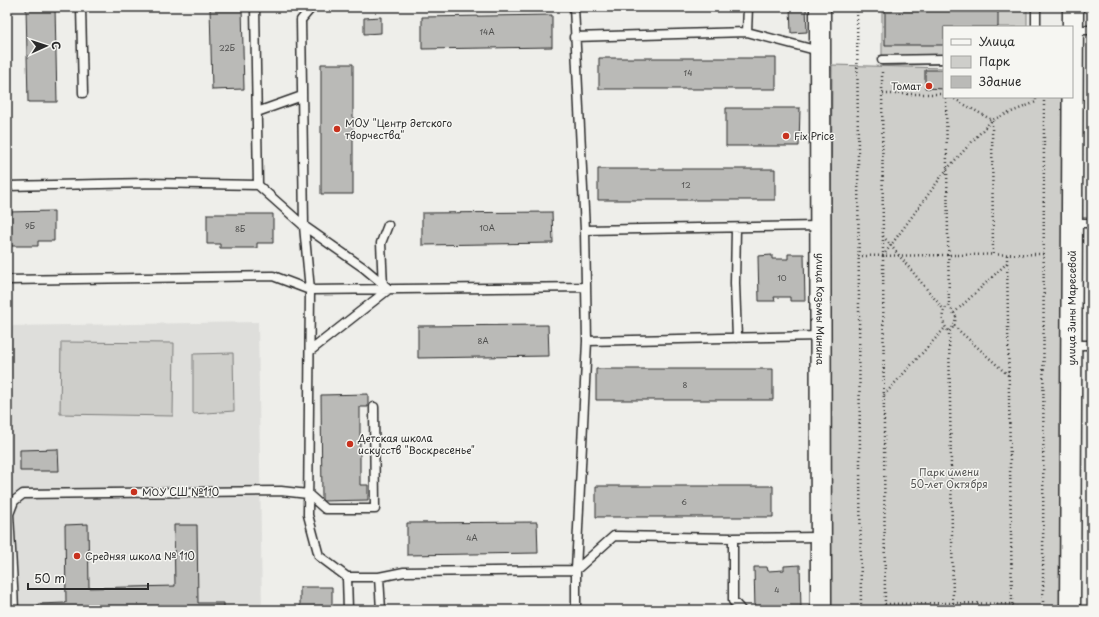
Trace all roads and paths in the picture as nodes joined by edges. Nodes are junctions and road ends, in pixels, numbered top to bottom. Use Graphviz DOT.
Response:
graph roads {
  1 [pos="81,7"];
  2 [pos="255,7"];
  3 [pos="312,7"];
  4 [pos="574,7"];
  5 [pos="748,7"];
  6 [pos="820,7"];
  7 [pos="857,7"];
  8 [pos="1036,7"];
  9 [pos="1073,7"];
  10 [pos="1036,26"];
  11 [pos="1083,30"];
  12 [pos="747,32"];
  13 [pos="574,37"];
  14 [pos="820,51"];
  15 [pos="943,59"];
  16 [pos="882,60"];
  17 [pos="83,93"];
  18 [pos="882,94"];
  19 [pos="943,94"];
  20 [pos="302,96"];
  21 [pos="946,98"];
  22 [pos="953,98"];
  23 [pos="1036,98"];
  24 [pos="1044,98"];
  25 [pos="257,112"];
  26 [pos="992,120"];
  27 [pos="947,169"];
  28 [pos="258,185"];
  29 [pos="7,186"];
  30 [pos="1092,223"];
  31 [pos="1072,224"];
  32 [pos="304,226"];
  33 [pos="388,226"];
  34 [pos="820,226"];
  35 [pos="736,228"];
  36 [pos="585,230"];
  37 [pos="883,236"];
  38 [pos="1044,254"];
  39 [pos="948,255"];
  40 [pos="993,255"];
  41 [pos="1007,255"];
  42 [pos="858,256"];
  43 [pos="883,256"];
  44 [pos="900,256"];
  45 [pos="1007,263"];
  46 [pos="7,280"];
  47 [pos="586,287"];
  48 [pos="385,288"];
  49 [pos="310,290"];
  50 [pos="949,306"];
  51 [pos="944,310"];
  52 [pos="954,313"];
  53 [pos="954,326"];
  54 [pos="945,328"];
  55 [pos="950,332"];
  56 [pos="821,336"];
  57 [pos="738,338"];
  58 [pos="587,341"];
  59 [pos="1072,345"];
  60 [pos="1092,345"];
  61 [pos="310,351"];
  62 [pos="1009,376"];
  63 [pos="884,395"];
  64 [pos="374,407"];
  65 [pos="308,494"];
  66 [pos="821,537"];
  67 [pos="733,538"];
  68 [pos="576,570"];
  69 [pos="347,577"];
  70 [pos="379,577"];
  71 [pos="10,584"];
  72 [pos="953,603"];
  73 [pos="885,604"];
  74 [pos="1012,604"];
  75 [pos="14,610"];
  76 [pos="348,610"];
  77 [pos="381,610"];
  78 [pos="576,610"];
  79 [pos="741,610"];
  80 [pos="821,610"];
  81 [pos="861,610"];
  82 [pos="885,610"];
  83 [pos="1020,610"];
  84 [pos="1043,610"];
  85 [pos="1070,610"];
  1 -- 17 [label="lane"];
  2 -- 25 [label="lane"];
  3 -- 20 [label="lane"];
  4 -- 13 [label="lane"];
  5 -- 12 [label="lane"];
  6 -- 14 [label="street, улица Козьмы Минина"];
  7 -- 42 [label="path"];
  8 -- 10 [label="lane"];
  9 -- 11 [label="street, улица Зины Маресевой"];
  11 -- 31 [label="street, улица Зины Маресевой"];
  12 -- 13 [label="lane"];
  12 -- 14 [label="lane"];
  13 -- 36 [label="lane"];
  14 -- 34 [label="street, улица Козьмы Минина"];
  15 -- 16 [label="lane"];
  16 -- 18 [label="path"];
  18 -- 19 [label="path"];
  18 -- 37 [label="path"];
  20 -- 25 [label="lane"];
  20 -- 32 [label="lane"];
  21 -- 27 [label="path"];
  22 -- 26 [label="path"];
  23 -- 26 [label="path"];
  24 -- 38 [label="path"];
  25 -- 28 [label="lane"];
  26 -- 27 [label="path"];
  26 -- 40 [label="path"];
  27 -- 39 [label="path"];
  27 -- 43 [label="path"];
  28 -- 29 [label="lane"];
  28 -- 32 [label="lane"];
  30 -- 31 [label="lane"];
  31 -- 59 [label="street, улица Зины Маресевой"];
  32 -- 48 [label="lane"];
  32 -- 49 [label="lane"];
  33 -- 48 [label="lane"];
  34 -- 35 [label="lane"];
  34 -- 56 [label="street, улица Козьмы Минина"];
  35 -- 36 [label="lane"];
  35 -- 57 [label="lane"];
  36 -- 47 [label="lane"];
  37 -- 43 [label="path"];
  37 -- 44 [label="path"];
  38 -- 41 [label="path"];
  38 -- 84 [label="path"];
  39 -- 40 [label="path"];
  39 -- 44 [label="path"];
  39 -- 50 [label="path"];
  40 -- 41 [label="path"];
  41 -- 45 [label="path"];
  42 -- 43 [label="path"];
  42 -- 81 [label="path"];
  43 -- 44 [label="path"];
  43 -- 63 [label="path"];
  44 -- 51 [label="path"];
  45 -- 52 [label="path"];
  45 -- 62 [label="path"];
  46 -- 49 [label="lane"];
  47 -- 48 [label="lane"];
  47 -- 58 [label="lane"];
  48 -- 49 [label="lane"];
  48 -- 61 [label="lane"];
  49 -- 61 [label="lane"];
  50 -- 51 [label="path"];
  50 -- 52 [label="path"];
  51 -- 54 [label="path"];
  52 -- 53 [label="path"];
  53 -- 55 [label="path"];
  53 -- 62 [label="path"];
  54 -- 55 [label="path"];
  54 -- 63 [label="path"];
  55 -- 72 [label="path"];
  56 -- 57 [label="lane"];
  56 -- 66 [label="street, улица Козьмы Минина"];
  57 -- 58 [label="lane"];
  58 -- 68 [label="lane"];
  59 -- 60 [label="lane"];
  59 -- 85 [label="street, улица Зины Маресевой"];
  61 -- 65 [label="lane"];
  62 -- 74 [label="path"];
  63 -- 73 [label="path"];
  64 -- 65 [label="lane"];
  65 -- 69 [label="lane"];
  65 -- 71 [label="lane"];
  66 -- 67 [label="lane"];
  66 -- 80 [label="street, улица Козьмы Минина"];
  67 -- 68 [label="lane"];
  67 -- 79 [label="lane"];
  68 -- 70 [label="lane"];
  68 -- 78 [label="lane"];
  69 -- 70 [label="lane"];
  69 -- 76 [label="lane"];
  70 -- 77 [label="lane"];
  71 -- 75 [label="lane"];
  72 -- 73 [label="path"];
  72 -- 74 [label="path"];
  73 -- 82 [label="path"];
  74 -- 83 [label="path"];
}
